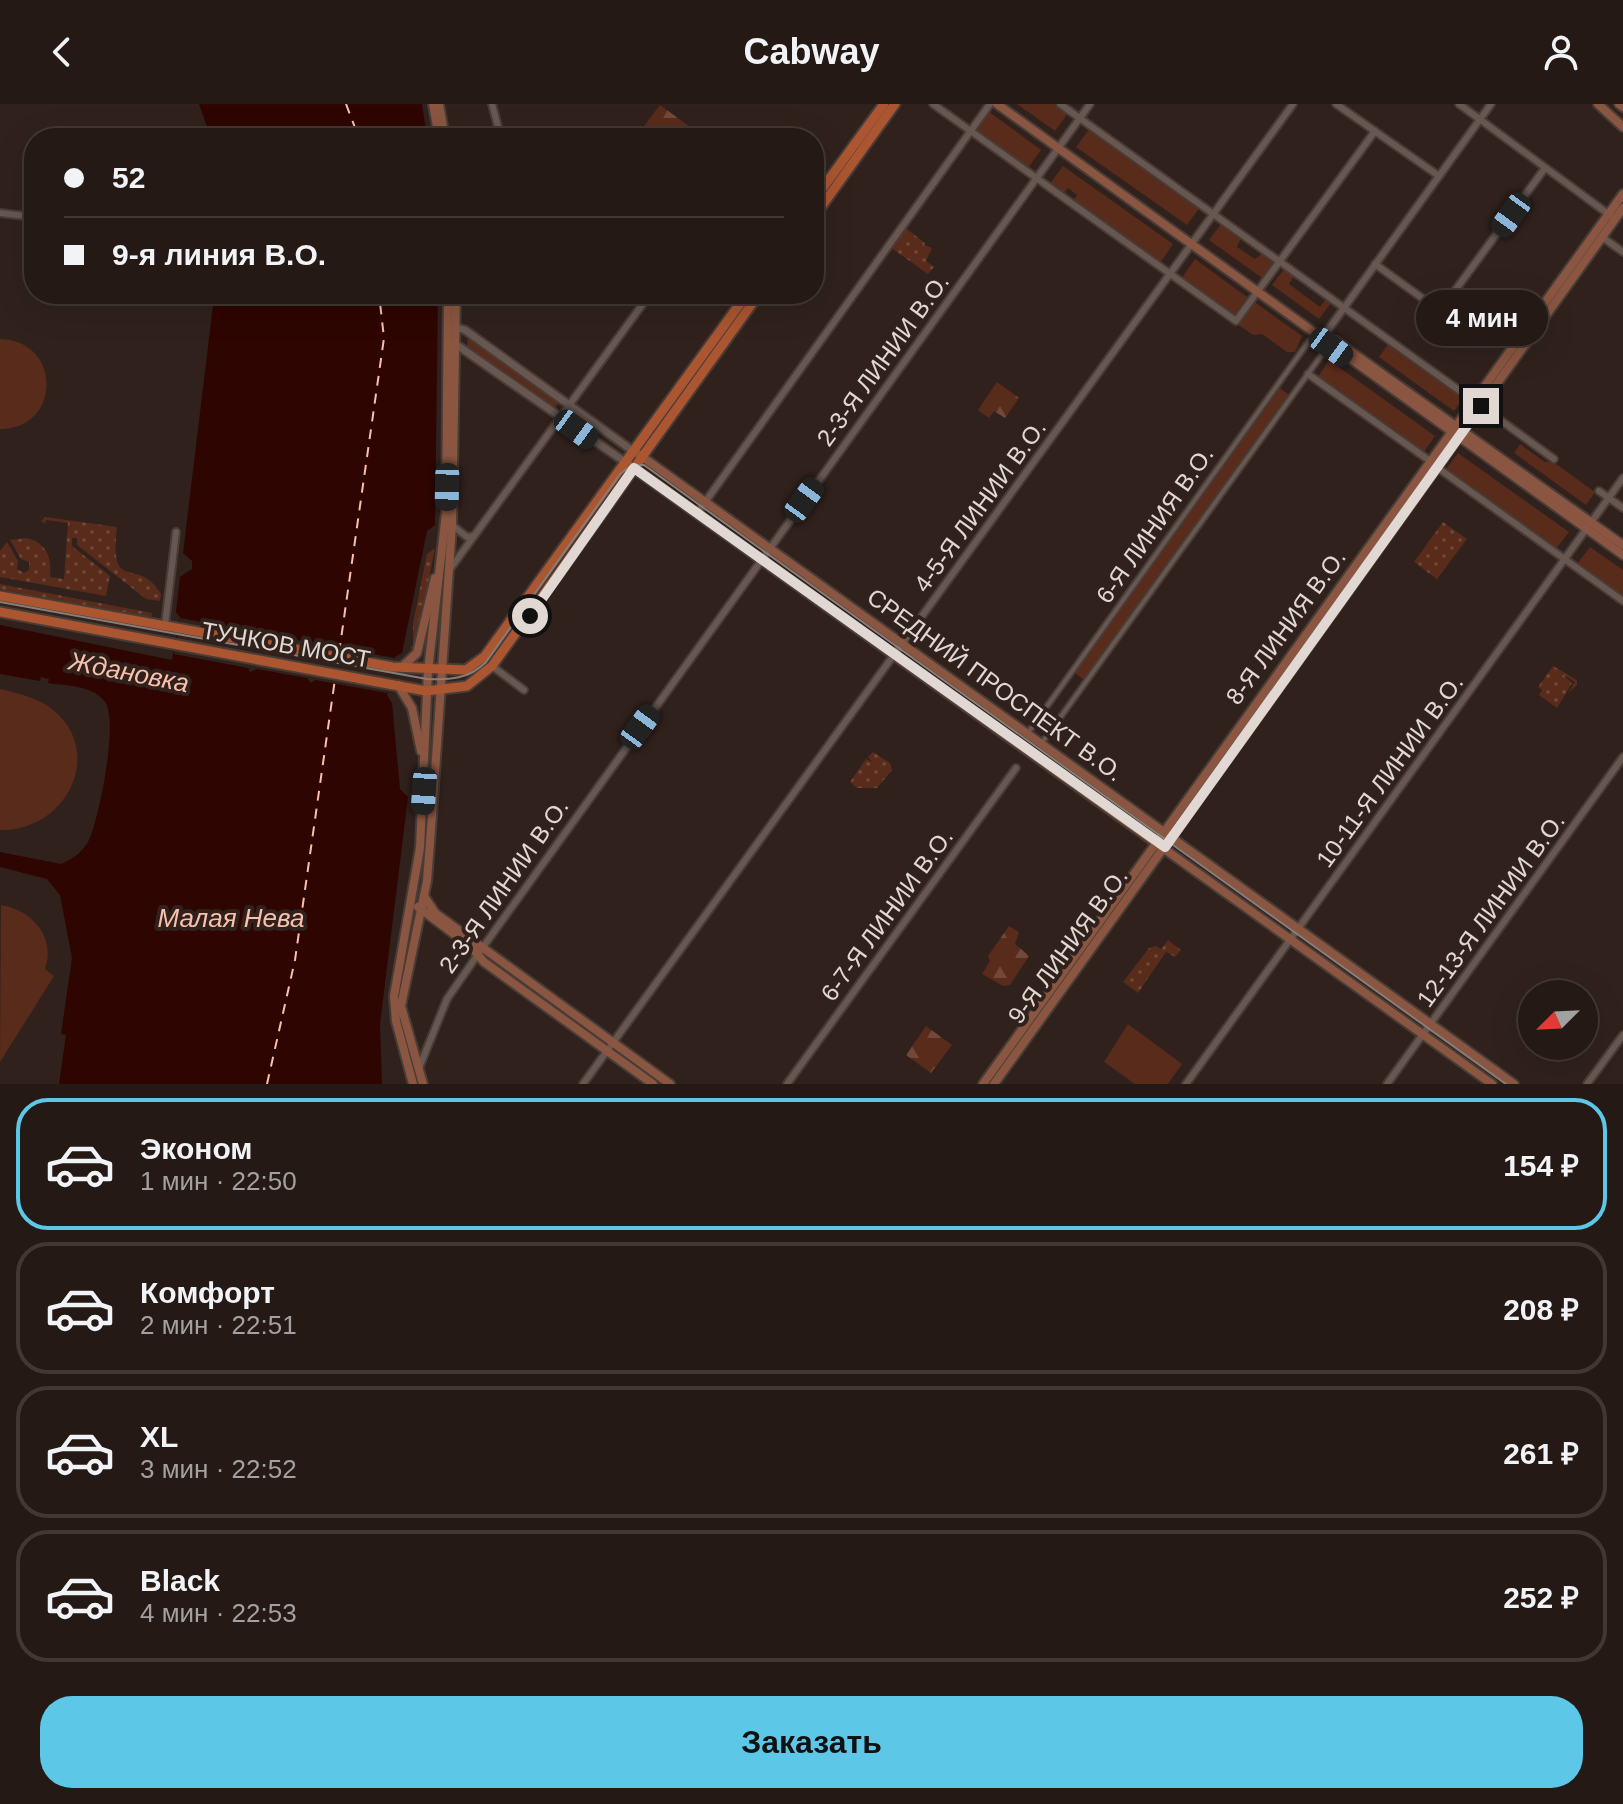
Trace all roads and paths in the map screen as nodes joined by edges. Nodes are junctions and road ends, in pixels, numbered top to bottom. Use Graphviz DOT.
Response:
graph roads {
  1 [pos="433,104"];
  2 [pos="439,104"];
  3 [pos="492,104"];
  4 [pos="884,104"];
  5 [pos="895,104"];
  6 [pos="933,104"];
  7 [pos="990,104"];
  8 [pos="997,104"];
  9 [pos="1060,104"];
  10 [pos="1090,104"];
  11 [pos="1293,104"];
  12 [pos="1336,104"];
  13 [pos="1459,104"];
  14 [pos="1491,104"];
  15 [pos="1598,104"];
  16 [pos="1080,119"];
  17 [pos="1480,119"];
  18 [pos="1623,127"];
  19 [pos="437,128"];
  20 [pos="443,128"];
  21 [pos="498,128"];
  22 [pos="971,131"];
  23 [pos="1375,131"];
  24 [pos="1059,148"];
  25 [pos="1545,168"];
  26 [pos="1439,176"];
  27 [pos="1037,178"];
  28 [pos="824,191"];
  29 [pos="824,193"];
  30 [pos="1623,194"];
  31 [pos="1623,208"];
  32 [pos="0,213"];
  33 [pos="1213,214"];
  34 [pos="24,216"];
  35 [pos="1612,216"];
  36 [pos="1599,234"];
  37 [pos="1192,244"];
  38 [pos="1623,252"];
  39 [pos="1281,262"];
  40 [pos="1375,264"];
  41 [pos="1170,274"];
  42 [pos="1258,291"];
  43 [pos="450,304"];
  44 [pos="455,304"];
  45 [pos="643,304"];
  46 [pos="740,304"];
  47 [pos="751,304"];
  48 [pos="1344,308"];
  49 [pos="453,326"];
  50 [pos="1323,337"];
  51 [pos="1309,341"];
  52 [pos="453,342"];
  53 [pos="1323,353"];
  54 [pos="1308,374"];
  55 [pos="1477,403"];
  56 [pos="569,404"];
  57 [pos="559,417"];
  58 [pos="1456,432"];
  59 [pos="638,454"];
  60 [pos="1554,459"];
  61 [pos="1430,461"];
  62 [pos="625,462"];
  63 [pos="634,468"];
  64 [pos="1438,468"];
  65 [pos="1623,478"];
  66 [pos="1599,491"];
  67 [pos="1609,498"];
  68 [pos="705,502"];
  69 [pos="1623,508"];
  70 [pos="698,512"];
  71 [pos="452,525"];
  72 [pos="1589,526"];
  73 [pos="176,532"];
  74 [pos="474,536"];
  75 [pos="1623,545"];
  76 [pos="769,548"];
  77 [pos="1623,555"];
  78 [pos="762,558"];
  79 [pos="1566,559"];
  80 [pos="444,569"];
  81 [pos="0,596"];
  82 [pos="1623,601"];
  83 [pos="0,612"];
  84 [pos="165,625"];
  85 [pos="903,643"];
  86 [pos="895,653"];
  87 [pos="444,655"];
  88 [pos="492,666"];
  89 [pos="397,667"];
  90 [pos="428,671"];
  91 [pos="460,671"];
  92 [pos="443,672"];
  93 [pos="394,685"];
  94 [pos="524,690"];
  95 [pos="426,691"];
  96 [pos="441,691"];
  97 [pos="1030,730"];
  98 [pos="1044,740"];
  99 [pos="1623,757"];
  100 [pos="424,767"];
  101 [pos="1016,768"];
  102 [pos="1168,834"];
  103 [pos="1161,844"];
  104 [pos="424,896"];
  105 [pos="413,901"];
  106 [pos="420,909"];
  107 [pos="1299,928"];
  108 [pos="1292,938"];
  109 [pos="480,951"];
  110 [pos="1431,1023"];
  111 [pos="1423,1035"];
  112 [pos="1623,1035"];
  113 [pos="609,1047"];
  114 [pos="414,1070"];
  115 [pos="413,1084"];
  116 [pos="423,1084"];
  117 [pos="583,1084"];
  118 [pos="653,1084"];
  119 [pos="670,1084"];
  120 [pos="787,1084"];
  121 [pos="983,1084"];
  122 [pos="994,1084"];
  123 [pos="1186,1084"];
  124 [pos="1387,1084"];
  125 [pos="1492,1084"];
  126 [pos="1514,1084"];
  127 [pos="1587,1084"];
  1 -- 19 [label="main road"];
  2 -- 20 [label="main road"];
  3 -- 21 [label="street"];
  4 -- 28 [label="main road"];
  5 -- 29 [label="main road"];
  6 -- 22 [label="street"];
  7 -- 22 [label="street"];
  8 -- 24 [label="main road"];
  9 -- 16 [label="street"];
  10 -- 16 [label="street, 2-3-Я ЛИНИИ В.О."];
  11 -- 33 [label="street, 4-5-Я ЛИНИИ В.О."];
  12 -- 23 [label="street"];
  13 -- 17 [label="street"];
  14 -- 17 [label="street"];
  15 -- 18 [label="main road"];
  16 -- 24 [label="street, 2-3-Я ЛИНИИ В.О."];
  16 -- 33 [label="street"];
  17 -- 25 [label="street"];
  17 -- 26 [label="street"];
  22 -- 27 [label="street"];
  22 -- 68 [label="street"];
  23 -- 26 [label="street"];
  23 -- 39 [label="street"];
  24 -- 27 [label="street, 2-3-Я ЛИНИИ В.О."];
  24 -- 37 [label="main road"];
  25 -- 35 [label="street"];
  25 -- 40 [label="street"];
  26 -- 40 [label="street"];
  27 -- 41 [label="street"];
  27 -- 76 [label="street, 2-3-Я ЛИНИИ В.О."];
  30 -- 35 [label="main road"];
  31 -- 35 [label="main road"];
  32 -- 34 [label="street"];
  33 -- 37 [label="street, 4-5-Я ЛИНИИ В.О."];
  33 -- 39 [label="street"];
  35 -- 36 [label="main road"];
  36 -- 38 [label="street"];
  36 -- 55 [label="main road"];
  37 -- 41 [label="street, 4-5-Я ЛИНИИ В.О."];
  37 -- 42 [label="main road"];
  39 -- 42 [label="street"];
  39 -- 48 [label="street"];
  40 -- 48 [label="street"];
  41 -- 42 [label="street"];
  41 -- 85 [label="street, 4-5-Я ЛИНИИ В.О."];
  42 -- 50 [label="main road"];
  43 -- 49 [label="main road"];
  44 -- 49 [label="main road"];
  45 -- 56 [label="street"];
  46 -- 59 [label="main road"];
  47 -- 59 [label="main road"];
  48 -- 50 [label="street"];
  48 -- 55 [label="street"];
  49 -- 52 [label="main road"];
  49 -- 56 [label="street, СРЕДНИЙ ПРОСПЕКТ В.О."];
  50 -- 58 [label="main road"];
  51 -- 97 [label="street, 6-Я ЛИНИЯ В.О."];
  52 -- 57 [label="street, СРЕДНИЙ ПРОСПЕКТ В.О."];
  52 -- 71 [label="main road"];
  52 -- 80 [label="main road"];
  53 -- 54 [label="street"];
  54 -- 61 [label="street"];
  54 -- 98 [label="street"];
  55 -- 58 [label="main road"];
  55 -- 60 [label="street"];
  56 -- 57 [label="street"];
  56 -- 59 [label="street, СРЕДНИЙ ПРОСПЕКТ В.О."];
  57 -- 62 [label="street, СРЕДНИЙ ПРОСПЕКТ В.О."];
  57 -- 74 [label="street"];
  58 -- 61 [label="main road, 8-Я ЛИНИЯ В.О."];
  58 -- 64 [label="main road"];
  58 -- 72 [label="main road"];
  59 -- 62 [label="main road"];
  59 -- 63 [label="main road"];
  59 -- 68 [label="main road, СРЕДНИЙ ПРОСПЕКТ В.О."];
  61 -- 102 [label="main road, 8-Я ЛИНИЯ В.О."];
  62 -- 63 [label="main road, СРЕДНИЙ ПРОСПЕКТ В.О."];
  62 -- 91 [label="main road"];
  63 -- 70 [label="main road, СРЕДНИЙ ПРОСПЕКТ В.О."];
  63 -- 88 [label="main road"];
  64 -- 79 [label="street"];
  64 -- 102 [label="main road"];
  65 -- 67 [label="street, 10-11-Я ЛИНИИ В.О."];
  66 -- 67 [label="street"];
  67 -- 69 [label="street"];
  67 -- 72 [label="street, 10-11-Я ЛИНИИ В.О."];
  68 -- 70 [label="street"];
  68 -- 76 [label="main road, СРЕДНИЙ ПРОСПЕКТ В.О."];
  70 -- 78 [label="main road, СРЕДНИЙ ПРОСПЕКТ В.О."];
  71 -- 74 [label="street"];
  71 -- 80 [label="main road"];
  72 -- 75 [label="main road"];
  72 -- 77 [label="main road"];
  72 -- 79 [label="street, 10-11-Я ЛИНИИ В.О."];
  73 -- 84 [label="street"];
  74 -- 80 [label="street"];
  76 -- 78 [label="street, 2-3-Я ЛИНИИ В.О."];
  76 -- 85 [label="main road, СРЕДНИЙ ПРОСПЕКТ В.О."];
  78 -- 86 [label="main road, СРЕДНИЙ ПРОСПЕКТ В.О."];
  78 -- 109 [label="street, 2-3-Я ЛИНИИ В.О."];
  79 -- 82 [label="street"];
  79 -- 107 [label="street, 10-11-Я ЛИНИИ В.О."];
  80 -- 87 [label="main road"];
  80 -- 89 [label="main road"];
  80 -- 90 [label="main road"];
  81 -- 84 [label="main road, ТУЧКОВ МОСТ"];
  83 -- 93 [label="main road, ТУЧКОВ МОСТ"];
  84 -- 89 [label="main road, ТУЧКОВ МОСТ"];
  85 -- 86 [label="street, 4-5-Я ЛИНИИ В.О."];
  85 -- 102 [label="main road, СРЕДНИЙ ПРОСПЕКТ В.О."];
  86 -- 103 [label="main road, СРЕДНИЙ ПРОСПЕКТ В.О."];
  86 -- 113 [label="street, 4-5-Я ЛИНИИ В.О."];
  87 -- 91 [label="main road"];
  87 -- 92 [label="main road"];
  88 -- 94 [label="street"];
  88 -- 96 [label="main road, ТУЧКОВ МОСТ"];
  89 -- 90 [label="main road, ТУЧКОВ МОСТ"];
  90 -- 92 [label="main road, ТУЧКОВ МОСТ"];
  90 -- 95 [label="main road"];
  91 -- 92 [label="main road, ТУЧКОВ МОСТ"];
  92 -- 96 [label="main road"];
  93 -- 95 [label="main road, ТУЧКОВ МОСТ"];
  93 -- 100 [label="main road"];
  95 -- 96 [label="main road, ТУЧКОВ МОСТ"];
  95 -- 100 [label="main road"];
  96 -- 104 [label="main road"];
  99 -- 110 [label="street, 12-13-Я ЛИНИИ В.О."];
  100 -- 105 [label="main road"];
  101 -- 120 [label="street, 6-7-Я ЛИНИИ В.О."];
  102 -- 103 [label="main road, 8-Я ЛИНИЯ В.О."];
  102 -- 107 [label="main road, СРЕДНИЙ ПРОСПЕКТ В.О."];
  103 -- 108 [label="main road, СРЕДНИЙ ПРОСПЕКТ В.О."];
  103 -- 121 [label="main road, 8-Я ЛИНИЯ В.О."];
  103 -- 122 [label="main road, 9-Я ЛИНИЯ В.О."];
  104 -- 106 [label="main road"];
  104 -- 109 [label="main road"];
  105 -- 106 [label="main road"];
  105 -- 114 [label="main road"];
  106 -- 109 [label="main road"];
  106 -- 114 [label="main road"];
  107 -- 108 [label="street, 10-11-Я ЛИНИИ В.О."];
  107 -- 110 [label="main road, СРЕДНИЙ ПРОСПЕКТ В.О."];
  108 -- 111 [label="main road, СРЕДНИЙ ПРОСПЕКТ В.О."];
  108 -- 123 [label="street, 10-11-Я ЛИНИИ В.О."];
  109 -- 113 [label="main road"];
  109 -- 114 [label="street, 2-3-Я ЛИНИИ В.О."];
  110 -- 111 [label="street, 12-13-Я ЛИНИИ В.О."];
  110 -- 126 [label="main road, СРЕДНИЙ ПРОСПЕКТ В.О."];
  111 -- 124 [label="street, 12-13-Я ЛИНИИ В.О."];
  111 -- 125 [label="main road, СРЕДНИЙ ПРОСПЕКТ В.О."];
  112 -- 127 [label="street"];
  113 -- 117 [label="street, 4-5-Я ЛИНИИ В.О."];
  113 -- 118 [label="main road"];
  113 -- 119 [label="main road"];
  114 -- 115 [label="main road"];
  114 -- 116 [label="main road"];
}
